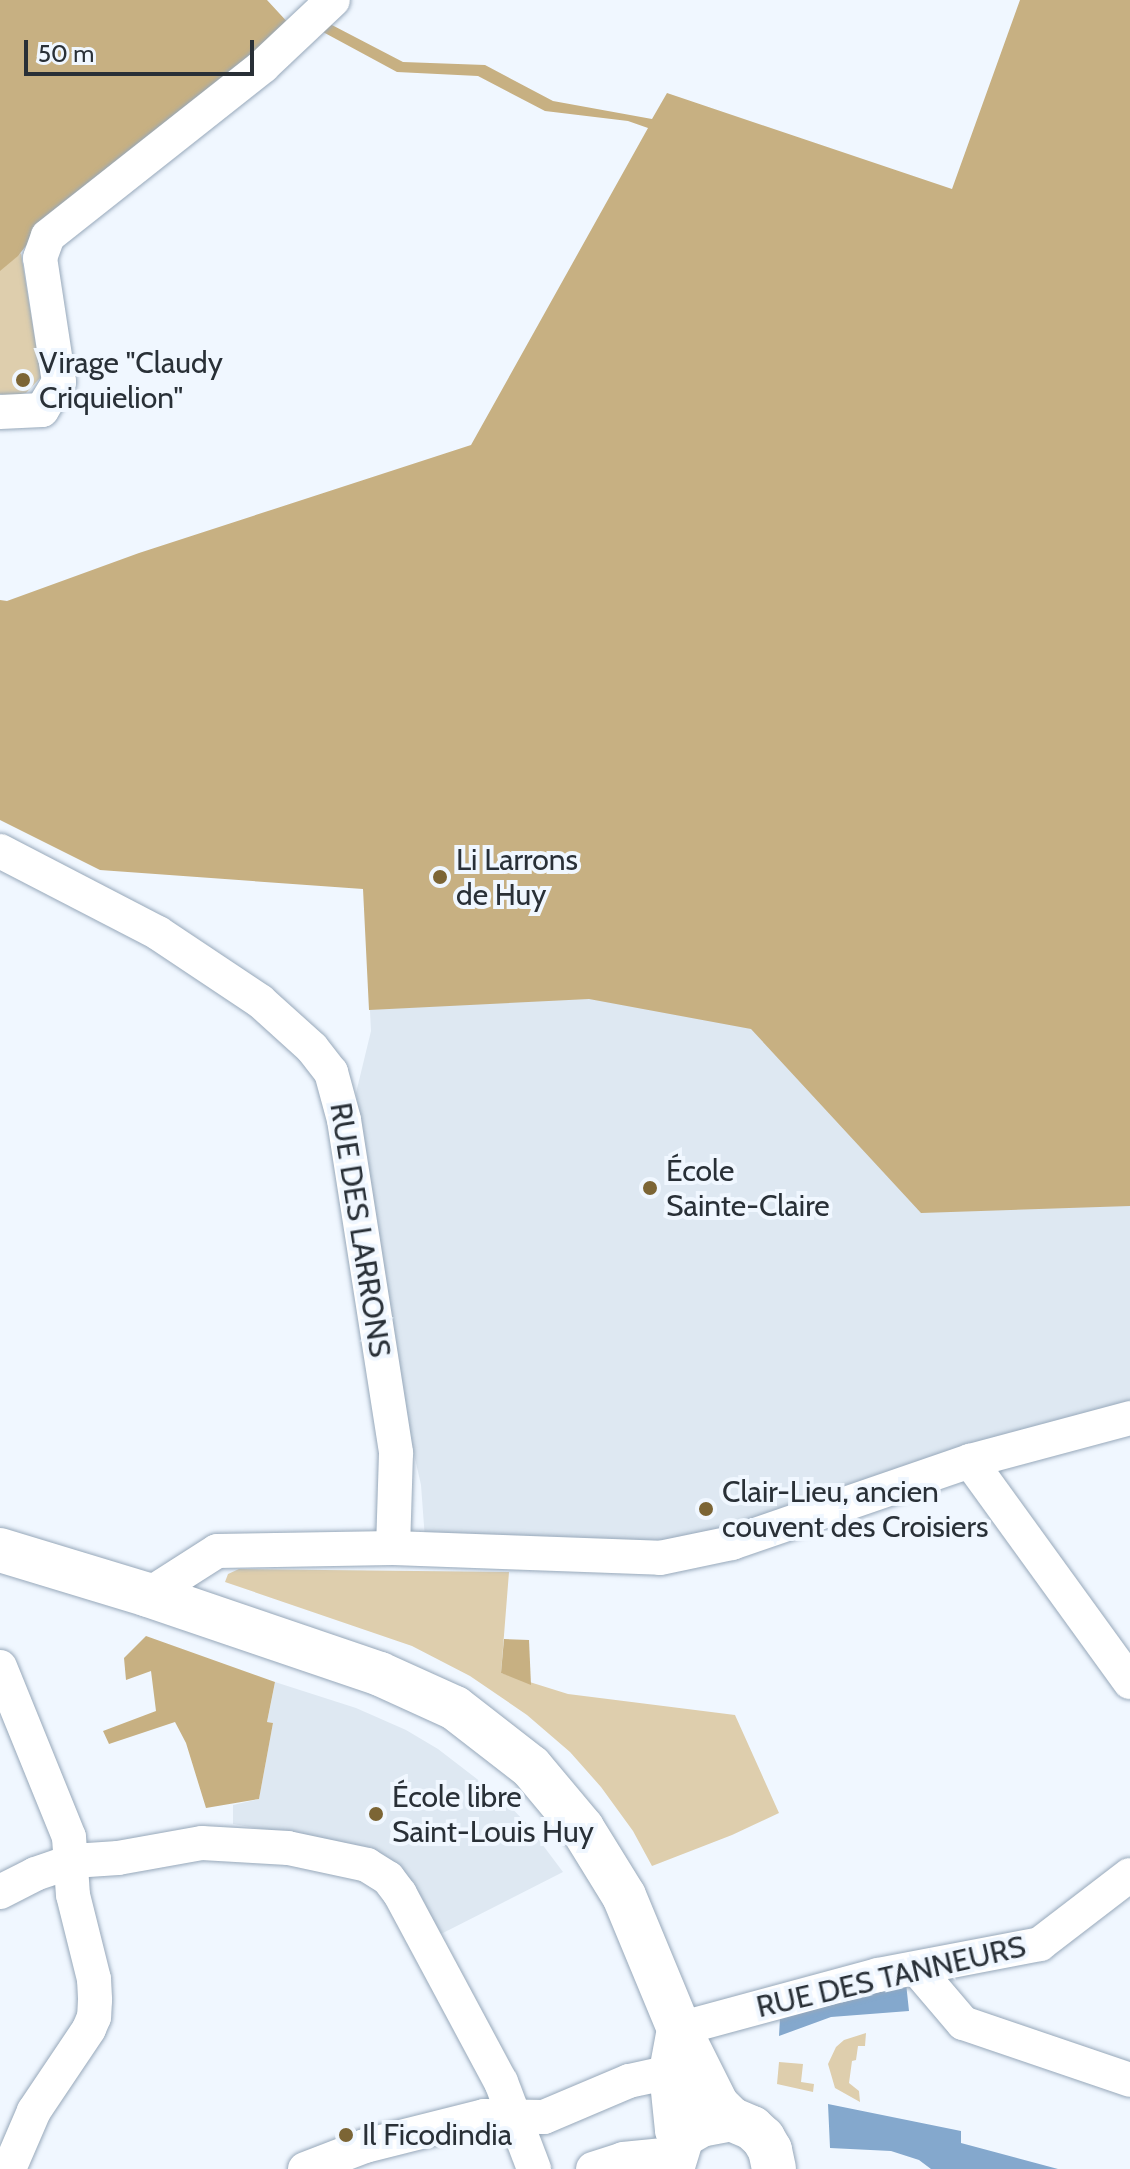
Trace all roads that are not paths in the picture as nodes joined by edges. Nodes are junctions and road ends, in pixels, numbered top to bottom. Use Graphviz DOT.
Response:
graph roads {
  1 [pos="333,0"];
  2 [pos="0,412"];
  3 [pos="0,851"];
  4 [pos="1130,1418"];
  5 [pos="970,1461"];
  6 [pos="393,1548"];
  7 [pos="0,1551"];
  8 [pos="148,1595"];
  9 [pos="0,1667"];
  10 [pos="1130,1682"];
  11 [pos="73,1861"];
  12 [pos="1130,1875"];
  13 [pos="0,1892"];
  14 [pos="917,1969"];
  15 [pos="679,2029"];
  16 [pos="671,2072"];
  17 [pos="1130,2080"];
  18 [pos="515,2117"];
  19 [pos="731,2119"];
  20 [pos="676,2153"];
  21 [pos="772,2160"];
  22 [pos="9,2169"];
  23 [pos="305,2169"];
  24 [pos="534,2169"];
  25 [pos="593,2169"];
  26 [pos="811,2169"];
  1 -- 2 [label="street"];
  3 -- 6 [label="street, RUE DES LARRONS"];
  4 -- 5 [label="street"];
  5 -- 6 [label="street"];
  5 -- 10 [label="street"];
  6 -- 8 [label="street"];
  7 -- 8 [label="main road"];
  8 -- 15 [label="main road"];
  9 -- 11 [label="street"];
  11 -- 13 [label="street"];
  11 -- 18 [label="street"];
  11 -- 22 [label="street"];
  12 -- 14 [label="street, RUE DES TANNEURS"];
  14 -- 15 [label="street, RUE DES TANNEURS"];
  14 -- 17 [label="street"];
  15 -- 16 [label="main road"];
  15 -- 19 [label="main road"];
  16 -- 18 [label="street"];
  16 -- 20 [label="main road"];
  18 -- 23 [label="street"];
  18 -- 24 [label="street"];
  19 -- 20 [label="main road"];
  19 -- 21 [label="main road"];
  20 -- 25 [label="street"];
  21 -- 26 [label="main road"];
}
